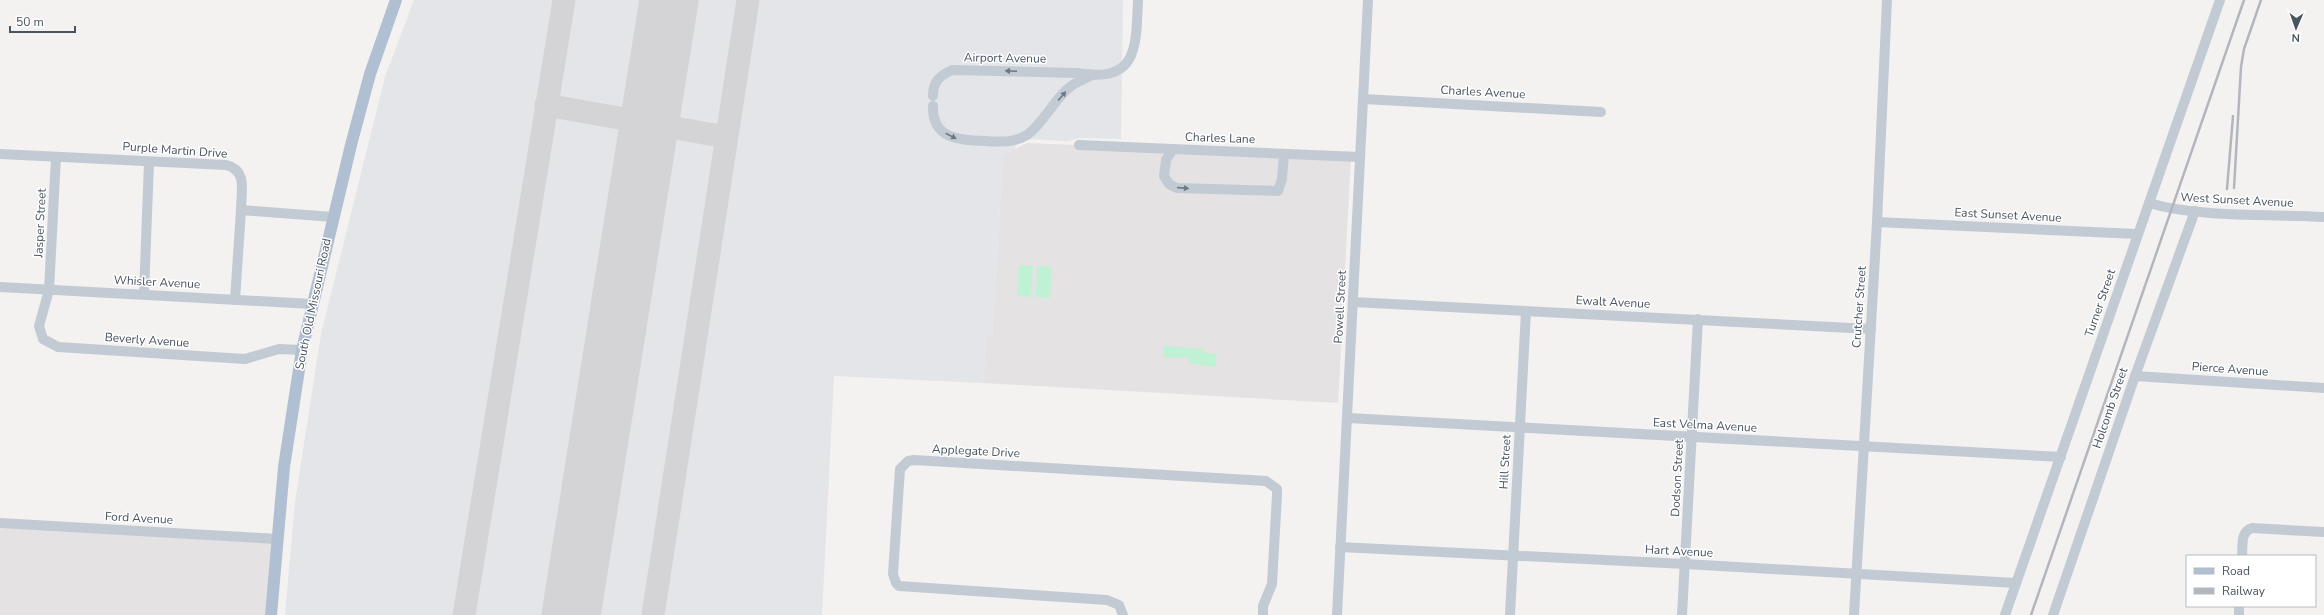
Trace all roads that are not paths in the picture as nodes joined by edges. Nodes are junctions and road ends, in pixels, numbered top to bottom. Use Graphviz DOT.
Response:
graph roads {
  1 [pos="396,0"];
  2 [pos="1138,0"];
  3 [pos="1368,0"];
  4 [pos="1887,0"];
  5 [pos="2220,0"];
  6 [pos="1092,76"];
  7 [pos="1364,99"];
  8 [pos="1601,112"];
  9 [pos="1079,145"];
  10 [pos="1173,149"];
  11 [pos="0,154"];
  12 [pos="1284,154"];
  13 [pos="56,157"];
  14 [pos="1360,157"];
  15 [pos="149,162"];
  16 [pos="2150,203"];
  17 [pos="240,210"];
  18 [pos="2195,211"];
  19 [pos="333,217"];
  20 [pos="2324,217"];
  21 [pos="1877,222"];
  22 [pos="2137,234"];
  23 [pos="0,287"];
  24 [pos="49,290"];
  25 [pos="144,294"];
  26 [pos="235,300"];
  27 [pos="1353,302"];
  28 [pos="312,304"];
  29 [pos="1526,311"];
  30 [pos="1698,319"];
  31 [pos="1871,329"];
  32 [pos="302,350"];
  33 [pos="2135,376"];
  34 [pos="2324,388"];
  35 [pos="1348,418"];
  36 [pos="1519,428"];
  37 [pos="1693,438"];
  38 [pos="1863,446"];
  39 [pos="2061,457"];
  40 [pos="0,523"];
  41 [pos="2324,532"];
  42 [pos="278,539"];
  43 [pos="1340,547"];
  44 [pos="1513,555"];
  45 [pos="2242,555"];
  46 [pos="1685,564"];
  47 [pos="1857,574"];
  48 [pos="2016,583"];
  49 [pos="271,615"];
  50 [pos="1122,615"];
  51 [pos="1263,615"];
  52 [pos="1337,615"];
  53 [pos="1510,615"];
  54 [pos="1682,615"];
  55 [pos="1854,615"];
  56 [pos="2005,615"];
  57 [pos="2053,615"];
  1 -- 19 [label="main road, South Old Missouri Road"];
  2 -- 6 [label="street, Airport Avenue"];
  3 -- 7 [label="street, Powell Street"];
  4 -- 21 [label="street, Crutcher Street"];
  5 -- 16 [label="street, Turner Street"];
  6 -- 6 [label="street, Airport Avenue, one-way"];
  7 -- 8 [label="street, Charles Avenue"];
  7 -- 14 [label="street, Powell Street"];
  9 -- 10 [label="street, Charles Lane"];
  10 -- 12 [label="street, Charles Lane"];
  10 -- 12 [label="street, one-way"];
  11 -- 13 [label="street, Purple Martin Drive"];
  12 -- 14 [label="street, Charles Lane"];
  13 -- 15 [label="street, Purple Martin Drive"];
  13 -- 24 [label="street, Jasper Street"];
  14 -- 27 [label="street, Powell Street"];
  15 -- 17 [label="street, Purple Martin Drive"];
  15 -- 25 [label="street"];
  16 -- 18 [label="street, West Sunset Avenue"];
  16 -- 22 [label="street, Turner Street"];
  17 -- 19 [label="street"];
  17 -- 26 [label="street, Purple Martin Drive"];
  18 -- 20 [label="street, West Sunset Avenue"];
  18 -- 33 [label="street, Holcomb Street"];
  19 -- 28 [label="main road, South Old Missouri Road"];
  21 -- 22 [label="street, East Sunset Avenue"];
  21 -- 31 [label="street, Crutcher Street"];
  22 -- 39 [label="street, Turner Street"];
  23 -- 24 [label="street, Whisler Avenue"];
  24 -- 25 [label="street, Whisler Avenue"];
  24 -- 32 [label="street, Beverly Avenue"];
  25 -- 26 [label="street, Whisler Avenue"];
  26 -- 28 [label="street, Whisler Avenue"];
  27 -- 29 [label="street, Ewalt Avenue"];
  27 -- 35 [label="street, Powell Street"];
  28 -- 32 [label="main road, South Old Missouri Road"];
  29 -- 30 [label="street, Ewalt Avenue"];
  29 -- 36 [label="street, Hill Street"];
  30 -- 31 [label="street, Ewalt Avenue"];
  30 -- 37 [label="street, Dodson Street"];
  31 -- 38 [label="street, Crutcher Street"];
  32 -- 42 [label="main road, South Old Missouri Road"];
  33 -- 34 [label="street, Pierce Avenue"];
  33 -- 57 [label="street, Holcomb Street"];
  35 -- 36 [label="street, East Velma Avenue"];
  35 -- 43 [label="street, Powell Street"];
  36 -- 37 [label="street, East Velma Avenue"];
  36 -- 44 [label="street, Hill Street"];
  37 -- 38 [label="street, East Velma Avenue"];
  37 -- 46 [label="street, Dodson Street"];
  38 -- 39 [label="street, East Velma Avenue"];
  38 -- 47 [label="street, Crutcher Street"];
  39 -- 48 [label="street, Turner Street"];
  40 -- 42 [label="street, Ford Avenue"];
  41 -- 45 [label="street"];
  42 -- 49 [label="main road, South Old Missouri Road"];
  43 -- 44 [label="street, Hart Avenue"];
  43 -- 52 [label="street, Powell Street"];
  44 -- 46 [label="street, Hart Avenue"];
  44 -- 53 [label="street, Hill Street"];
  46 -- 47 [label="street, Hart Avenue"];
  46 -- 54 [label="street, Dodson Street"];
  47 -- 48 [label="street, Hart Avenue"];
  47 -- 55 [label="street, Crutcher Street"];
  48 -- 56 [label="street, Turner Street"];
  50 -- 51 [label="street, Applegate Drive"];
}
